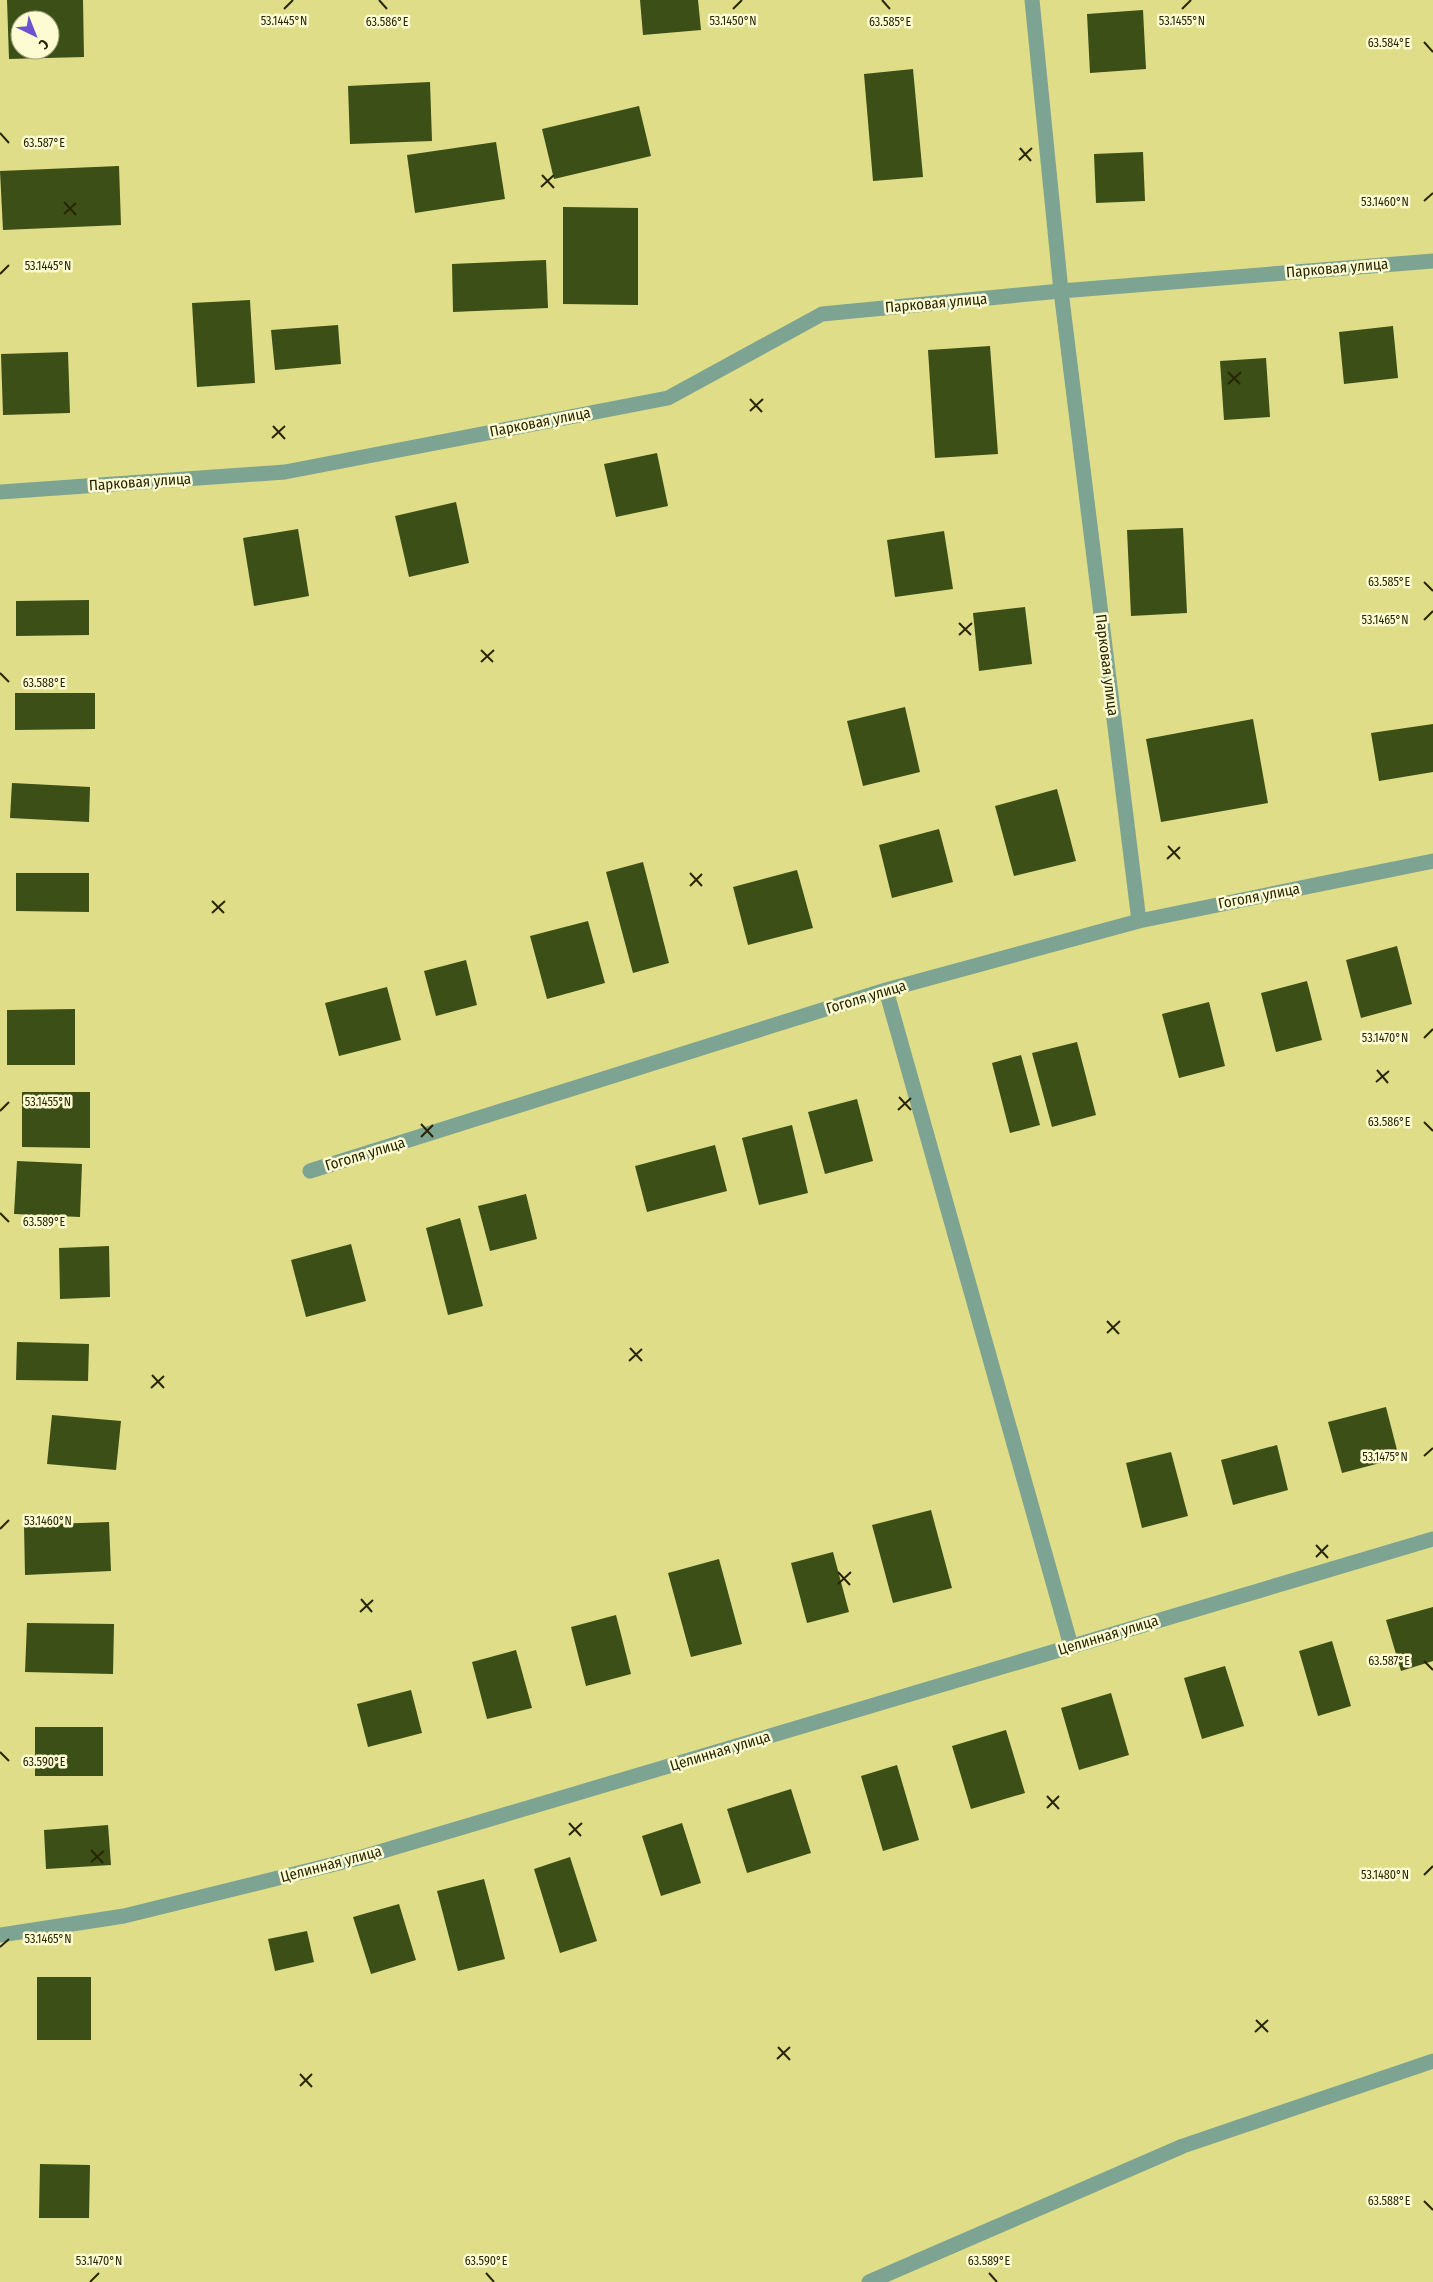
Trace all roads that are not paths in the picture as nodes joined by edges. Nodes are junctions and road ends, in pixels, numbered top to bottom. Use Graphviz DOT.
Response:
graph roads {
  1 [pos="1032,0"];
  2 [pos="1433,261"];
  3 [pos="1061,291"];
  4 [pos="0,492"];
  5 [pos="1433,861"];
  6 [pos="1139,921"];
  7 [pos="886,990"];
  8 [pos="310,1171"];
  9 [pos="1433,1539"];
  10 [pos="1071,1646"];
  11 [pos="0,1935"];
  12 [pos="1433,2061"];
  13 [pos="870,2282"];
  1 -- 3 [label="street, Парковая улица"];
  2 -- 3 [label="street, Парковая улица"];
  3 -- 4 [label="street, Парковая улица"];
  3 -- 6 [label="street, Парковая улица"];
  5 -- 6 [label="street, Гоголя улица"];
  6 -- 7 [label="street, Гоголя улица"];
  7 -- 8 [label="street, Гоголя улица"];
  7 -- 10 [label="street"];
  9 -- 10 [label="street, Целинная улица"];
  10 -- 11 [label="street, Целинная улица"];
  12 -- 13 [label="street"];
}
